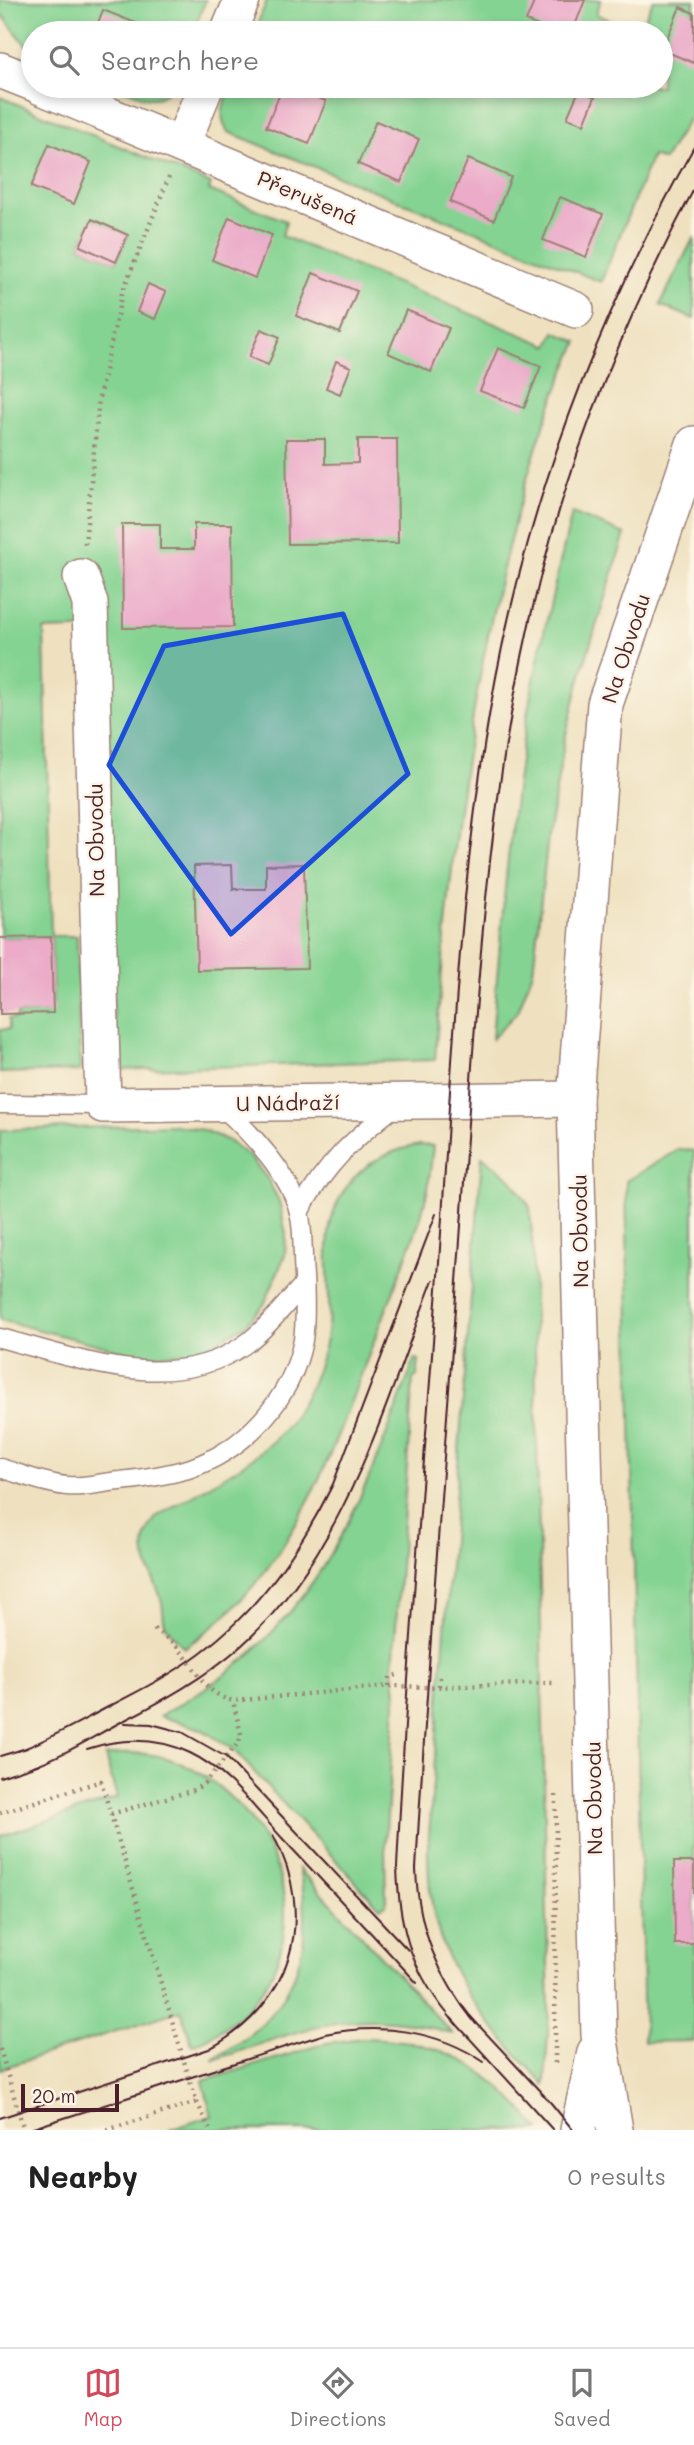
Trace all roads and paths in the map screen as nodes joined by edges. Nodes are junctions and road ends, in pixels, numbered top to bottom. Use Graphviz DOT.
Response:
graph roads {
  1 [pos="242,0"];
  2 [pos="233,21"];
  3 [pos="0,70"];
  4 [pos="21,78"];
  5 [pos="69,98"];
  6 [pos="201,98"];
  7 [pos="182,144"];
  8 [pos="576,310"];
  9 [pos="694,443"];
  10 [pos="81,577"];
  11 [pos="575,1098"];
  12 [pos="403,1100"];
  13 [pos="217,1103"];
  14 [pos="0,1104"];
  15 [pos="103,1105"];
  16 [pos="299,1212"];
  17 [pos="304,1284"];
  18 [pos="0,1338"];
  19 [pos="0,1468"];
  20 [pos="154,1629"];
  21 [pos="397,1675"];
  22 [pos="440,1677"];
  23 [pos="389,1686"];
  24 [pos="439,1686"];
  25 [pos="554,1696"];
  26 [pos="233,1701"];
  27 [pos="556,1788"];
  28 [pos="0,1813"];
  29 [pos="111,1814"];
  30 [pos="599,2035"];
  31 [pos="0,2049"];
  32 [pos="555,2066"];
  33 [pos="197,2102"];
  34 [pos="24,2130"];
  35 [pos="107,2130"];
  36 [pos="210,2130"];
  37 [pos="578,2130"];
  38 [pos="615,2130"];
  1 -- 2 [label="street"];
  3 -- 4 [label="street"];
  5 -- 7 [label="street, Přerušená"];
  6 -- 7 [label="street"];
  7 -- 8 [label="street, Přerušená"];
  7 -- 10 [label="path"];
  9 -- 11 [label="street, Na Obvodu"];
  10 -- 15 [label="street, Na Obvodu"];
  11 -- 12 [label="street, U Nádraží"];
  11 -- 30 [label="street, Na Obvodu"];
  12 -- 13 [label="street, U Nádraží"];
  12 -- 16 [label="lane"];
  13 -- 15 [label="street, U Nádraží"];
  13 -- 16 [label="lane"];
  14 -- 15 [label="lane, U Nádraží"];
  16 -- 17 [label="lane"];
  17 -- 18 [label="lane"];
  17 -- 19 [label="lane"];
  20 -- 26 [label="path"];
  21 -- 23 [label="path"];
  22 -- 24 [label="path"];
  23 -- 24 [label="path"];
  23 -- 26 [label="path"];
  24 -- 25 [label="path"];
  26 -- 29 [label="path"];
  27 -- 32 [label="path"];
  28 -- 29 [label="path"];
  29 -- 33 [label="path"];
  30 -- 37 [label="street, Na Obvodu"];
  30 -- 38 [label="street, Na Obvodu"];
  31 -- 34 [label="path"];
  33 -- 35 [label="path"];
  33 -- 36 [label="path"];
}
